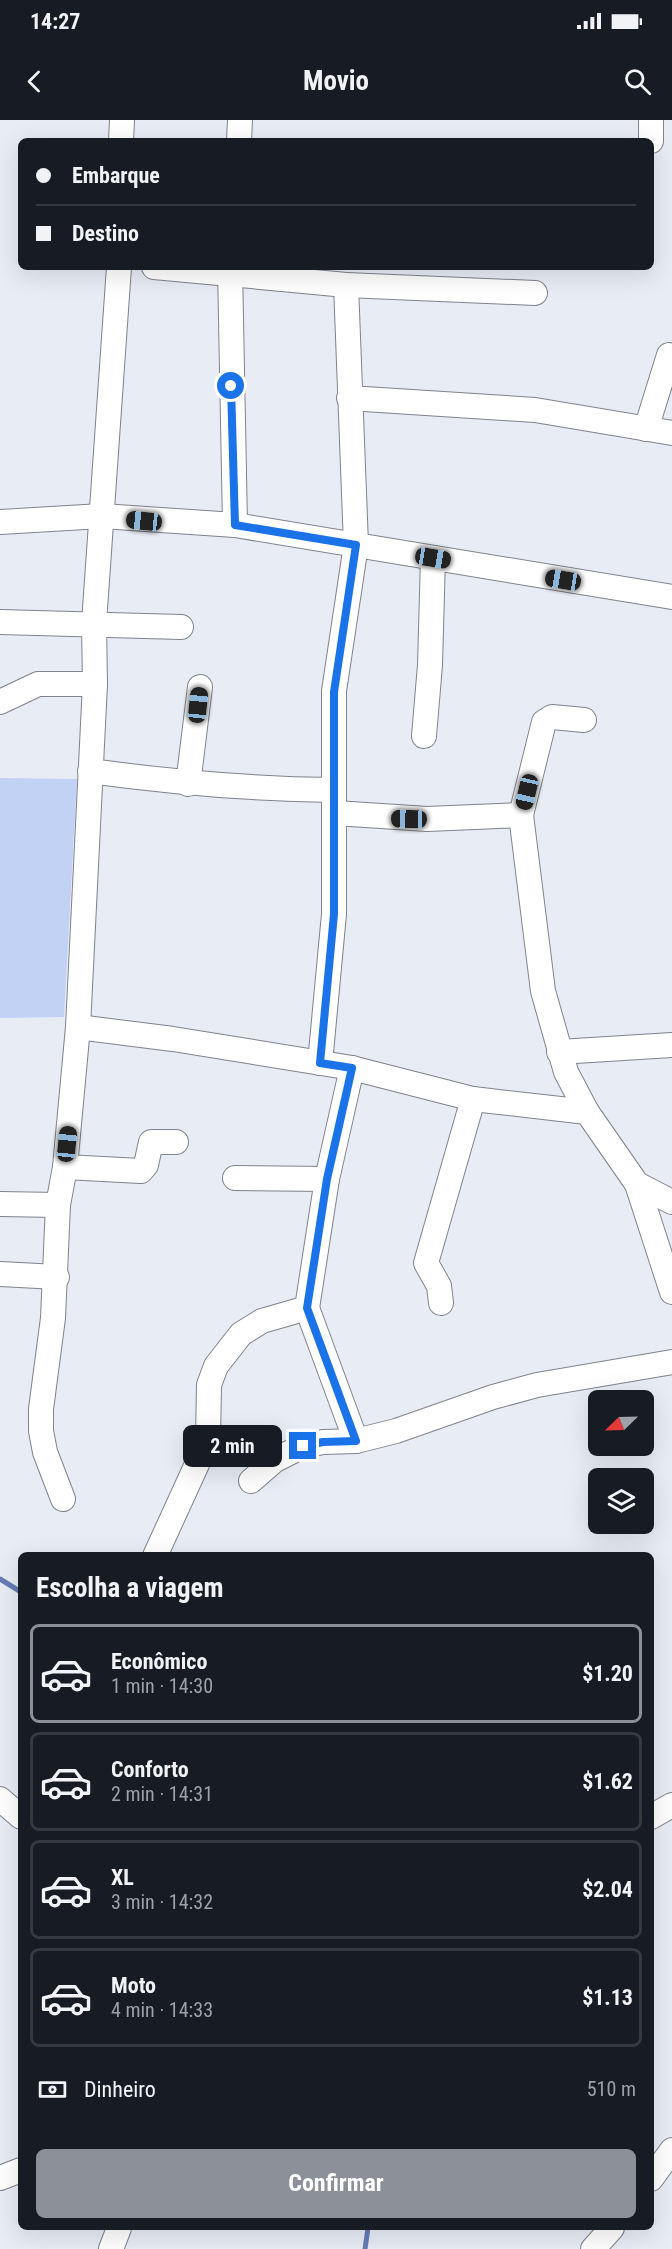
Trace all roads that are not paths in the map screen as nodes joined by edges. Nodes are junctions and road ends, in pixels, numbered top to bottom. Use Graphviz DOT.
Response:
graph roads {
  1 [pos="122,120"];
  2 [pos="240,120"];
  3 [pos="651,120"];
  4 [pos="121,138"];
  5 [pos="239,138"];
  6 [pos="651,138"];
  7 [pos="118,270"];
  8 [pos="211,270"];
  9 [pos="230,271"];
  10 [pos="362,279"];
  11 [pos="535,293"];
  12 [pos="669,355"];
  13 [pos="349,398"];
  14 [pos="646,429"];
  15 [pos="672,433"];
  16 [pos="102,516"];
  17 [pos="0,522"];
  18 [pos="235,525"];
  19 [pos="356,545"];
  20 [pos="433,558"];
  21 [pos="672,597"];
  22 [pos="0,622"];
  23 [pos="94,623"];
  24 [pos="182,627"];
  25 [pos="95,684"];
  26 [pos="200,687"];
  27 [pos="0,702"];
  28 [pos="584,720"];
  29 [pos="424,736"];
  30 [pos="90,771"];
  31 [pos="188,784"];
  32 [pos="334,802"];
  33 [pos="521,815"];
  34 [pos="78,1027"];
  35 [pos="672,1045"];
  36 [pos="559,1052"];
  37 [pos="320,1063"];
  38 [pos="352,1068"];
  39 [pos="473,1099"];
  40 [pos="587,1112"];
  41 [pos="176,1142"];
  42 [pos="65,1167"];
  43 [pos="234,1178"];
  44 [pos="327,1179"];
  45 [pos="637,1185"];
  46 [pos="672,1202"];
  47 [pos="0,1204"];
  48 [pos="58,1204"];
  49 [pos="0,1275"];
  50 [pos="57,1277"];
  51 [pos="672,1292"];
  52 [pos="441,1302"];
  53 [pos="307,1308"];
  54 [pos="672,1362"];
  55 [pos="356,1441"];
  56 [pos="251,1481"];
  57 [pos="63,1498"];
  58 [pos="157,1552"];
  59 [pos="0,1799"];
  60 [pos="672,1805"];
  61 [pos="18,1814"];
  62 [pos="654,1814"];
  63 [pos="672,2150"];
  64 [pos="18,2171"];
  65 [pos="654,2175"];
  66 [pos="0,2178"];
  67 [pos="118,2230"];
  68 [pos="610,2230"];
  69 [pos="111,2249"];
  70 [pos="593,2249"];
  1 -- 4 [label="street"];
  2 -- 5 [label="street"];
  3 -- 6 [label="street"];
  7 -- 16 [label="street"];
  8 -- 9 [label="street"];
  9 -- 10 [label="street"];
  9 -- 18 [label="street"];
  10 -- 11 [label="street"];
  10 -- 13 [label="street"];
  12 -- 14 [label="street"];
  13 -- 14 [label="street"];
  13 -- 19 [label="street"];
  14 -- 15 [label="street"];
  16 -- 17 [label="street"];
  16 -- 18 [label="street"];
  16 -- 23 [label="street"];
  18 -- 19 [label="street"];
  19 -- 20 [label="street"];
  19 -- 32 [label="street"];
  20 -- 21 [label="street"];
  20 -- 29 [label="street"];
  22 -- 23 [label="street"];
  23 -- 24 [label="street"];
  23 -- 25 [label="street"];
  25 -- 27 [label="street"];
  25 -- 30 [label="street"];
  26 -- 31 [label="street"];
  28 -- 33 [label="street"];
  30 -- 31 [label="street"];
  30 -- 34 [label="street"];
  31 -- 32 [label="street"];
  32 -- 33 [label="street"];
  32 -- 37 [label="street"];
  33 -- 36 [label="street"];
  34 -- 37 [label="street"];
  34 -- 42 [label="street"];
  35 -- 36 [label="street"];
  36 -- 40 [label="street"];
  37 -- 38 [label="street"];
  38 -- 39 [label="street"];
  38 -- 44 [label="street"];
  39 -- 40 [label="street"];
  39 -- 52 [label="street"];
  40 -- 45 [label="street"];
  41 -- 42 [label="street"];
  42 -- 48 [label="street"];
  43 -- 44 [label="street"];
  44 -- 53 [label="street"];
  45 -- 46 [label="street"];
  45 -- 51 [label="street"];
  47 -- 48 [label="street"];
  48 -- 50 [label="street"];
  49 -- 50 [label="street"];
  50 -- 57 [label="street"];
  53 -- 55 [label="street"];
  53 -- 58 [label="street"];
  54 -- 55 [label="street"];
  55 -- 56 [label="street"];
  59 -- 61 [label="street"];
  60 -- 62 [label="street"];
  63 -- 65 [label="street"];
  64 -- 66 [label="street"];
  67 -- 69 [label="street"];
  68 -- 70 [label="street"];
}
